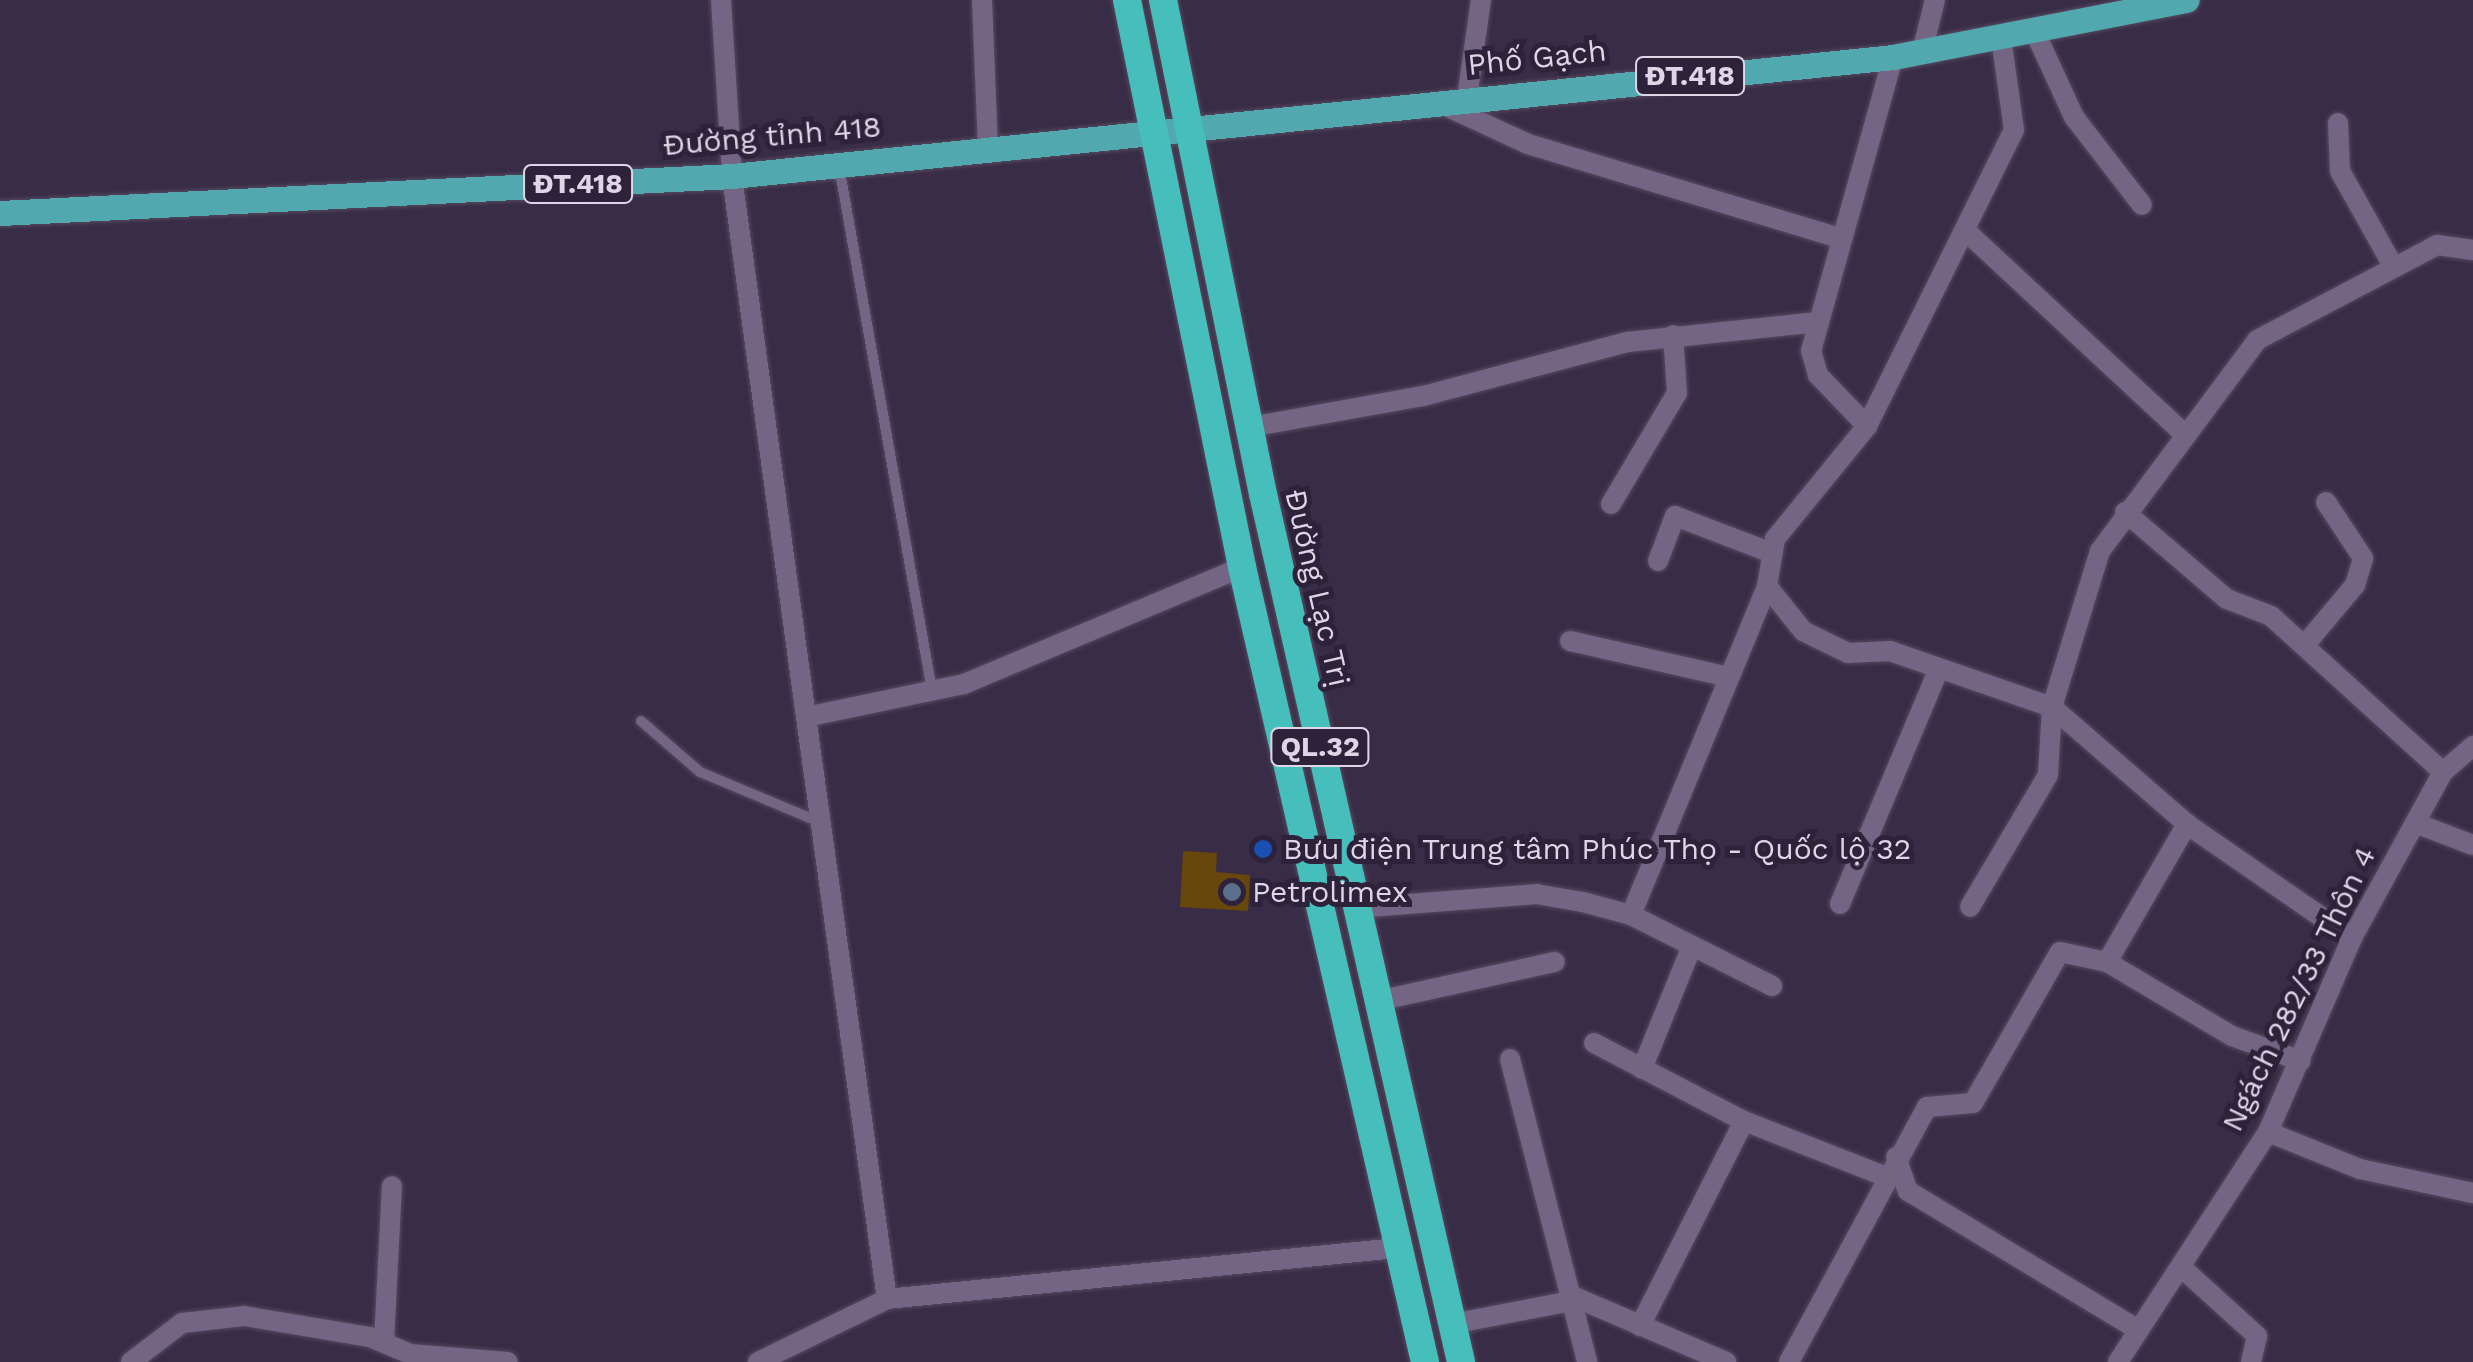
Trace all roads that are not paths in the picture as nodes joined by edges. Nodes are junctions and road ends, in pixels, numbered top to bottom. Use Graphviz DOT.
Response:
graph roads {
  1 [pos="721,0"];
  2 [pos="982,0"];
  3 [pos="1128,0"];
  4 [pos="1162,0"];
  5 [pos="1482,0"];
  6 [pos="1934,0"];
  7 [pos="2188,0"];
  8 [pos="2034,30"];
  9 [pos="2001,36"];
  10 [pos="1922,52"];
  11 [pos="1894,57"];
  12 [pos="1467,98"];
  13 [pos="1434,101"];
  14 [pos="2338,123"];
  15 [pos="1189,130"];
  16 [pos="1154,134"];
  17 [pos="988,147"];
  18 [pos="838,164"];
  19 [pos="732,176"];
  20 [pos="2142,205"];
  21 [pos="0,212"];
  22 [pos="1968,234"];
  23 [pos="1842,239"];
  24 [pos="2473,250"];
  25 [pos="2393,266"];
  26 [pos="1818,322"];
  27 [pos="1674,336"];
  28 [pos="1867,426"];
  29 [pos="1250,427"];
  30 [pos="2182,432"];
  31 [pos="2326,502"];
  32 [pos="1611,504"];
  33 [pos="2125,512"];
  34 [pos="1772,554"];
  35 [pos="1658,561"];
  36 [pos="1242,567"];
  37 [pos="1767,586"];
  38 [pos="1570,641"];
  39 [pos="2304,646"];
  40 [pos="1939,669"];
  41 [pos="1728,677"];
  42 [pos="932,692"];
  43 [pos="2052,707"];
  44 [pos="806,717"];
  45 [pos="641,721"];
  46 [pos="2473,746"];
  47 [pos="2443,772"];
  48 [pos="815,820"];
  49 [pos="2415,823"];
  50 [pos="2186,824"];
  51 [pos="2473,845"];
  52 [pos="1840,904"];
  53 [pos="1970,907"];
  54 [pos="1356,908"];
  55 [pos="1631,915"];
  56 [pos="2352,938"];
  57 [pos="1692,946"];
  58 [pos="1556,962"];
  59 [pos="2106,962"];
  60 [pos="1772,986"];
  61 [pos="1377,1001"];
  62 [pos="1594,1044"];
  63 [pos="1510,1059"];
  64 [pos="2301,1060"];
  65 [pos="1642,1069"];
  66 [pos="1744,1122"];
  67 [pos="2268,1132"];
  68 [pos="1892,1167"];
  69 [pos="392,1186"];
  70 [pos="2473,1193"];
  71 [pos="1396,1248"];
  72 [pos="2181,1267"];
  73 [pos="1571,1298"];
  74 [pos="887,1299"];
  75 [pos="1452,1324"];
  76 [pos="1640,1326"];
  77 [pos="2138,1329"];
  78 [pos="384,1342"];
  79 [pos="410,1358"];
  80 [pos="131,1362"];
  81 [pos="508,1362"];
  82 [pos="758,1362"];
  83 [pos="1425,1362"];
  84 [pos="1462,1362"];
  85 [pos="1587,1362"];
  86 [pos="1726,1362"];
  87 [pos="1789,1362"];
  88 [pos="2118,1362"];
  89 [pos="2252,1362"];
  1 -- 19 [label="street"];
  2 -- 17 [label="street"];
  3 -- 16 [label="highway, QL.32"];
  4 -- 15 [label="highway, Đường Lạc Trị / QL.32"];
  5 -- 12 [label="street"];
  6 -- 10 [label="street"];
  7 -- 8 [label="main road, Phố Gạch / ĐT.418"];
  8 -- 9 [label="main road, Phố Gạch / ĐT.418"];
  8 -- 20 [label="street"];
  9 -- 10 [label="main road, Phố Gạch / ĐT.418"];
  9 -- 22 [label="street"];
  10 -- 11 [label="main road, Phố Gạch / ĐT.418"];
  11 -- 12 [label="main road, Phố Gạch / ĐT.418"];
  11 -- 23 [label="street"];
  12 -- 13 [label="main road, Phố Gạch / ĐT.418"];
  13 -- 15 [label="main road, Phố Gạch / ĐT.418"];
  13 -- 23 [label="street"];
  14 -- 25 [label="street"];
  15 -- 16 [label="main road, Đường tỉnh 418 / ĐT.418"];
  15 -- 29 [label="highway, Đường Lạc Trị / QL.32"];
  16 -- 17 [label="main road, Đường tỉnh 418 / ĐT.418"];
  16 -- 36 [label="highway, QL.32"];
  17 -- 18 [label="main road, Đường tỉnh 418 / ĐT.418"];
  18 -- 19 [label="main road, Đường tỉnh 418 / ĐT.418"];
  18 -- 42 [label="lane"];
  19 -- 21 [label="main road, Đường tỉnh 418 / ĐT.418"];
  19 -- 44 [label="street"];
  22 -- 28 [label="street"];
  22 -- 30 [label="street"];
  23 -- 26 [label="street"];
  24 -- 25 [label="street"];
  25 -- 30 [label="street"];
  26 -- 27 [label="street"];
  26 -- 28 [label="street"];
  27 -- 29 [label="street"];
  27 -- 32 [label="street"];
  28 -- 34 [label="street"];
  29 -- 54 [label="highway, Đường Lạc Trị / QL.32"];
  30 -- 33 [label="street"];
  31 -- 39 [label="street"];
  33 -- 39 [label="street"];
  33 -- 43 [label="street"];
  34 -- 35 [label="street"];
  34 -- 37 [label="street"];
  36 -- 42 [label="street"];
  36 -- 71 [label="highway, QL.32"];
  37 -- 40 [label="street"];
  37 -- 41 [label="street"];
  38 -- 41 [label="street"];
  39 -- 47 [label="street"];
  40 -- 43 [label="street"];
  40 -- 52 [label="street"];
  41 -- 55 [label="street"];
  42 -- 44 [label="street"];
  43 -- 50 [label="street"];
  43 -- 53 [label="street"];
  44 -- 48 [label="street"];
  45 -- 48 [label="lane"];
  46 -- 47 [label="street, Ngách 282/33 Thôn 4"];
  47 -- 49 [label="street, Ngách 282/33 Thôn 4"];
  48 -- 74 [label="street"];
  49 -- 51 [label="street"];
  49 -- 56 [label="street, Ngách 282/33 Thôn 4"];
  50 -- 56 [label="street"];
  50 -- 59 [label="street"];
  54 -- 55 [label="street"];
  54 -- 61 [label="highway, Đường Lạc Trị / QL.32"];
  55 -- 57 [label="street"];
  56 -- 64 [label="street, Ngách 282/33 Thôn 4"];
  57 -- 60 [label="street"];
  57 -- 65 [label="street"];
  58 -- 61 [label="street"];
  59 -- 64 [label="street"];
  59 -- 68 [label="street"];
  61 -- 75 [label="highway, Đường Lạc Trị / QL.32"];
  62 -- 65 [label="street"];
  63 -- 73 [label="street"];
  64 -- 67 [label="street, Ngách 282/33 Thôn 4"];
  65 -- 66 [label="street"];
  66 -- 68 [label="street"];
  66 -- 76 [label="street"];
  67 -- 70 [label="street"];
  67 -- 72 [label="street, Ngách 282/33 Thôn 4"];
  68 -- 77 [label="street"];
  68 -- 87 [label="street"];
  69 -- 78 [label="street"];
  71 -- 74 [label="street"];
  71 -- 83 [label="highway, QL.32"];
  72 -- 77 [label="street, Ngách 282/33 Thôn 4"];
  72 -- 89 [label="street"];
  73 -- 75 [label="street"];
  73 -- 76 [label="street"];
  73 -- 85 [label="street"];
  74 -- 82 [label="street"];
  75 -- 84 [label="highway, Đường Lạc Trị / QL.32"];
  76 -- 86 [label="street"];
  77 -- 88 [label="street, Ngách 282/33 Thôn 4"];
  78 -- 79 [label="street"];
  78 -- 80 [label="street"];
  79 -- 81 [label="street"];
}
